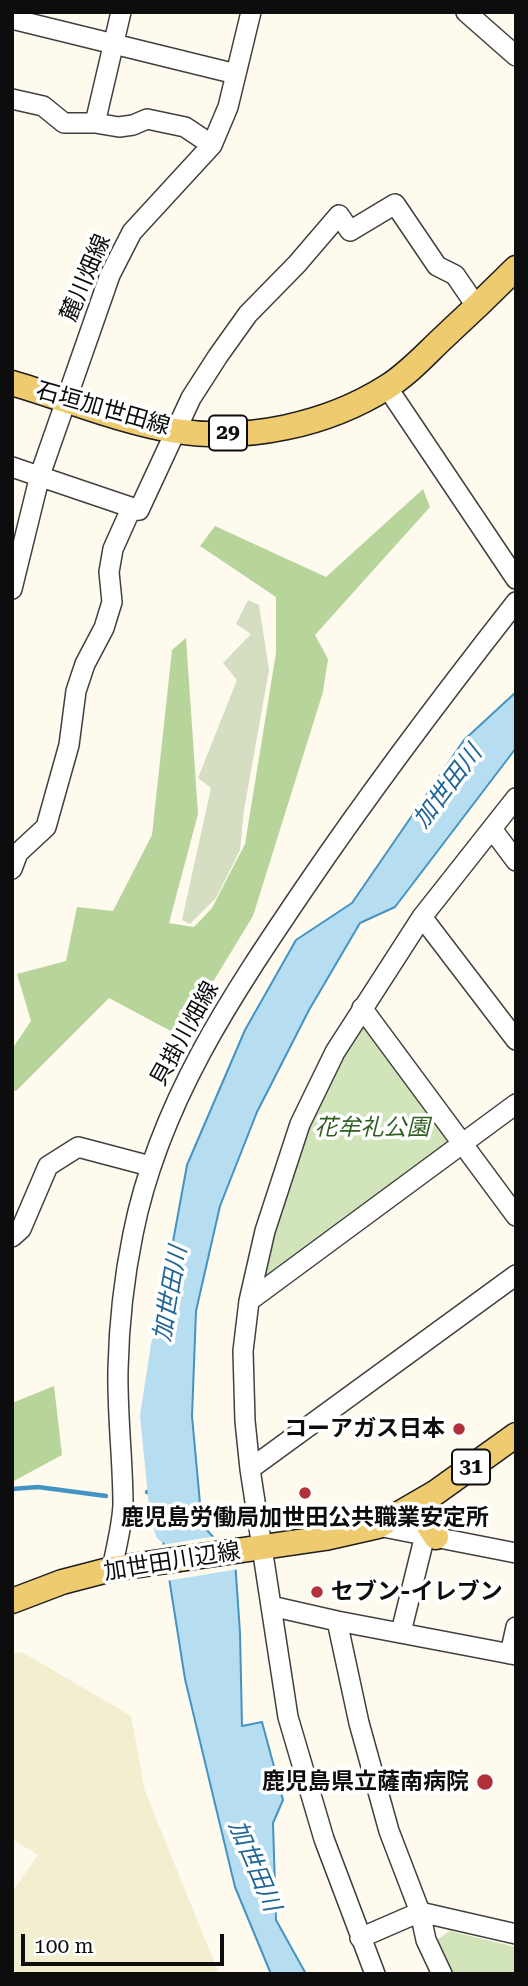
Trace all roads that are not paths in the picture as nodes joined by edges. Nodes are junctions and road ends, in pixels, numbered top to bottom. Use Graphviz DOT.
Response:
graph roads {
  1 [pos="121,12"];
  2 [pos="251,12"];
  3 [pos="466,12"];
  4 [pos="12,19"];
  5 [pos="114,43"];
  6 [pos="516,56"];
  7 [pos="236,74"];
  8 [pos="12,99"];
  9 [pos="95,124"];
  10 [pos="212,145"];
  11 [pos="516,268"];
  12 [pos="477,307"];
  13 [pos="12,383"];
  14 [pos="387,387"];
  15 [pos="66,398"];
  16 [pos="177,431"];
  17 [pos="12,467"];
  18 [pos="40,475"];
  19 [pos="139,510"];
  20 [pos="516,579"];
  21 [pos="12,589"];
  22 [pos="516,602"];
  23 [pos="516,798"];
  24 [pos="492,828"];
  25 [pos="516,861"];
  26 [pos="12,869"];
  27 [pos="422,916"];
  28 [pos="362,1008"];
  29 [pos="516,1040"];
  30 [pos="516,1104"];
  31 [pos="462,1144"];
  32 [pos="150,1166"];
  33 [pos="516,1216"];
  34 [pos="12,1237"];
  35 [pos="516,1275"];
  36 [pos="249,1301"];
  37 [pos="516,1435"];
  38 [pos="250,1469"];
  39 [pos="426,1498"];
  40 [pos="378,1526"];
  41 [pos="430,1536"];
  42 [pos="255,1548"];
  43 [pos="516,1553"];
  44 [pos="113,1569"];
  45 [pos="12,1601"];
  46 [pos="271,1606"];
  47 [pos="337,1621"];
  48 [pos="516,1627"];
  49 [pos="401,1632"];
  50 [pos="513,1654"];
  51 [pos="420,1912"];
  52 [pos="516,1934"];
  53 [pos="360,1938"];
  54 [pos="375,1974"];
  55 [pos="442,1974"];
  1 -- 5 [label="street"];
  2 -- 7 [label="street, 麓川畑線"];
  3 -- 6 [label="street"];
  4 -- 5 [label="street"];
  5 -- 7 [label="street"];
  5 -- 9 [label="street"];
  7 -- 10 [label="street, 麓川畑線"];
  8 -- 9 [label="street"];
  9 -- 10 [label="street"];
  10 -- 15 [label="street, 麓川畑線"];
  11 -- 12 [label="main road, 石垣加世田線 / 29"];
  12 -- 14 [label="main road, 石垣加世田線 / 29"];
  12 -- 16 [label="street"];
  13 -- 15 [label="main road, 石垣加世田線 / 29"];
  14 -- 16 [label="main road, 石垣加世田線 / 29"];
  14 -- 20 [label="street"];
  15 -- 16 [label="main road, 石垣加世田線 / 29"];
  15 -- 18 [label="street, 麓川畑線"];
  16 -- 19 [label="street"];
  17 -- 18 [label="street"];
  18 -- 19 [label="street"];
  18 -- 21 [label="street, 麓川畑線"];
  19 -- 26 [label="street"];
  22 -- 32 [label="street, 貝掛川畑線"];
  23 -- 24 [label="street"];
  24 -- 25 [label="street"];
  24 -- 27 [label="street"];
  27 -- 28 [label="street"];
  27 -- 29 [label="street"];
  28 -- 31 [label="street"];
  28 -- 36 [label="street"];
  30 -- 31 [label="street"];
  31 -- 33 [label="street"];
  31 -- 36 [label="street"];
  32 -- 34 [label="street"];
  32 -- 44 [label="street, 貝掛川畑線"];
  35 -- 38 [label="street"];
  36 -- 38 [label="street"];
  37 -- 39 [label="main road, 加世田川辺線 / 31"];
  38 -- 42 [label="street"];
  39 -- 40 [label="main road, 加世田川辺線 / 31"];
  39 -- 41 [label="main road"];
  40 -- 41 [label="street"];
  40 -- 42 [label="main road, 加世田川辺線 / 31"];
  41 -- 43 [label="street"];
  41 -- 49 [label="street"];
  42 -- 44 [label="main road, 加世田川辺線 / 31"];
  42 -- 46 [label="street"];
  44 -- 45 [label="main road, 加世田川辺線 / 31"];
  46 -- 47 [label="street"];
  46 -- 53 [label="street"];
  47 -- 49 [label="street"];
  47 -- 51 [label="street"];
  48 -- 50 [label="street"];
  49 -- 50 [label="street"];
  51 -- 52 [label="street"];
  51 -- 53 [label="street"];
  51 -- 55 [label="street"];
  53 -- 54 [label="street"];
}
